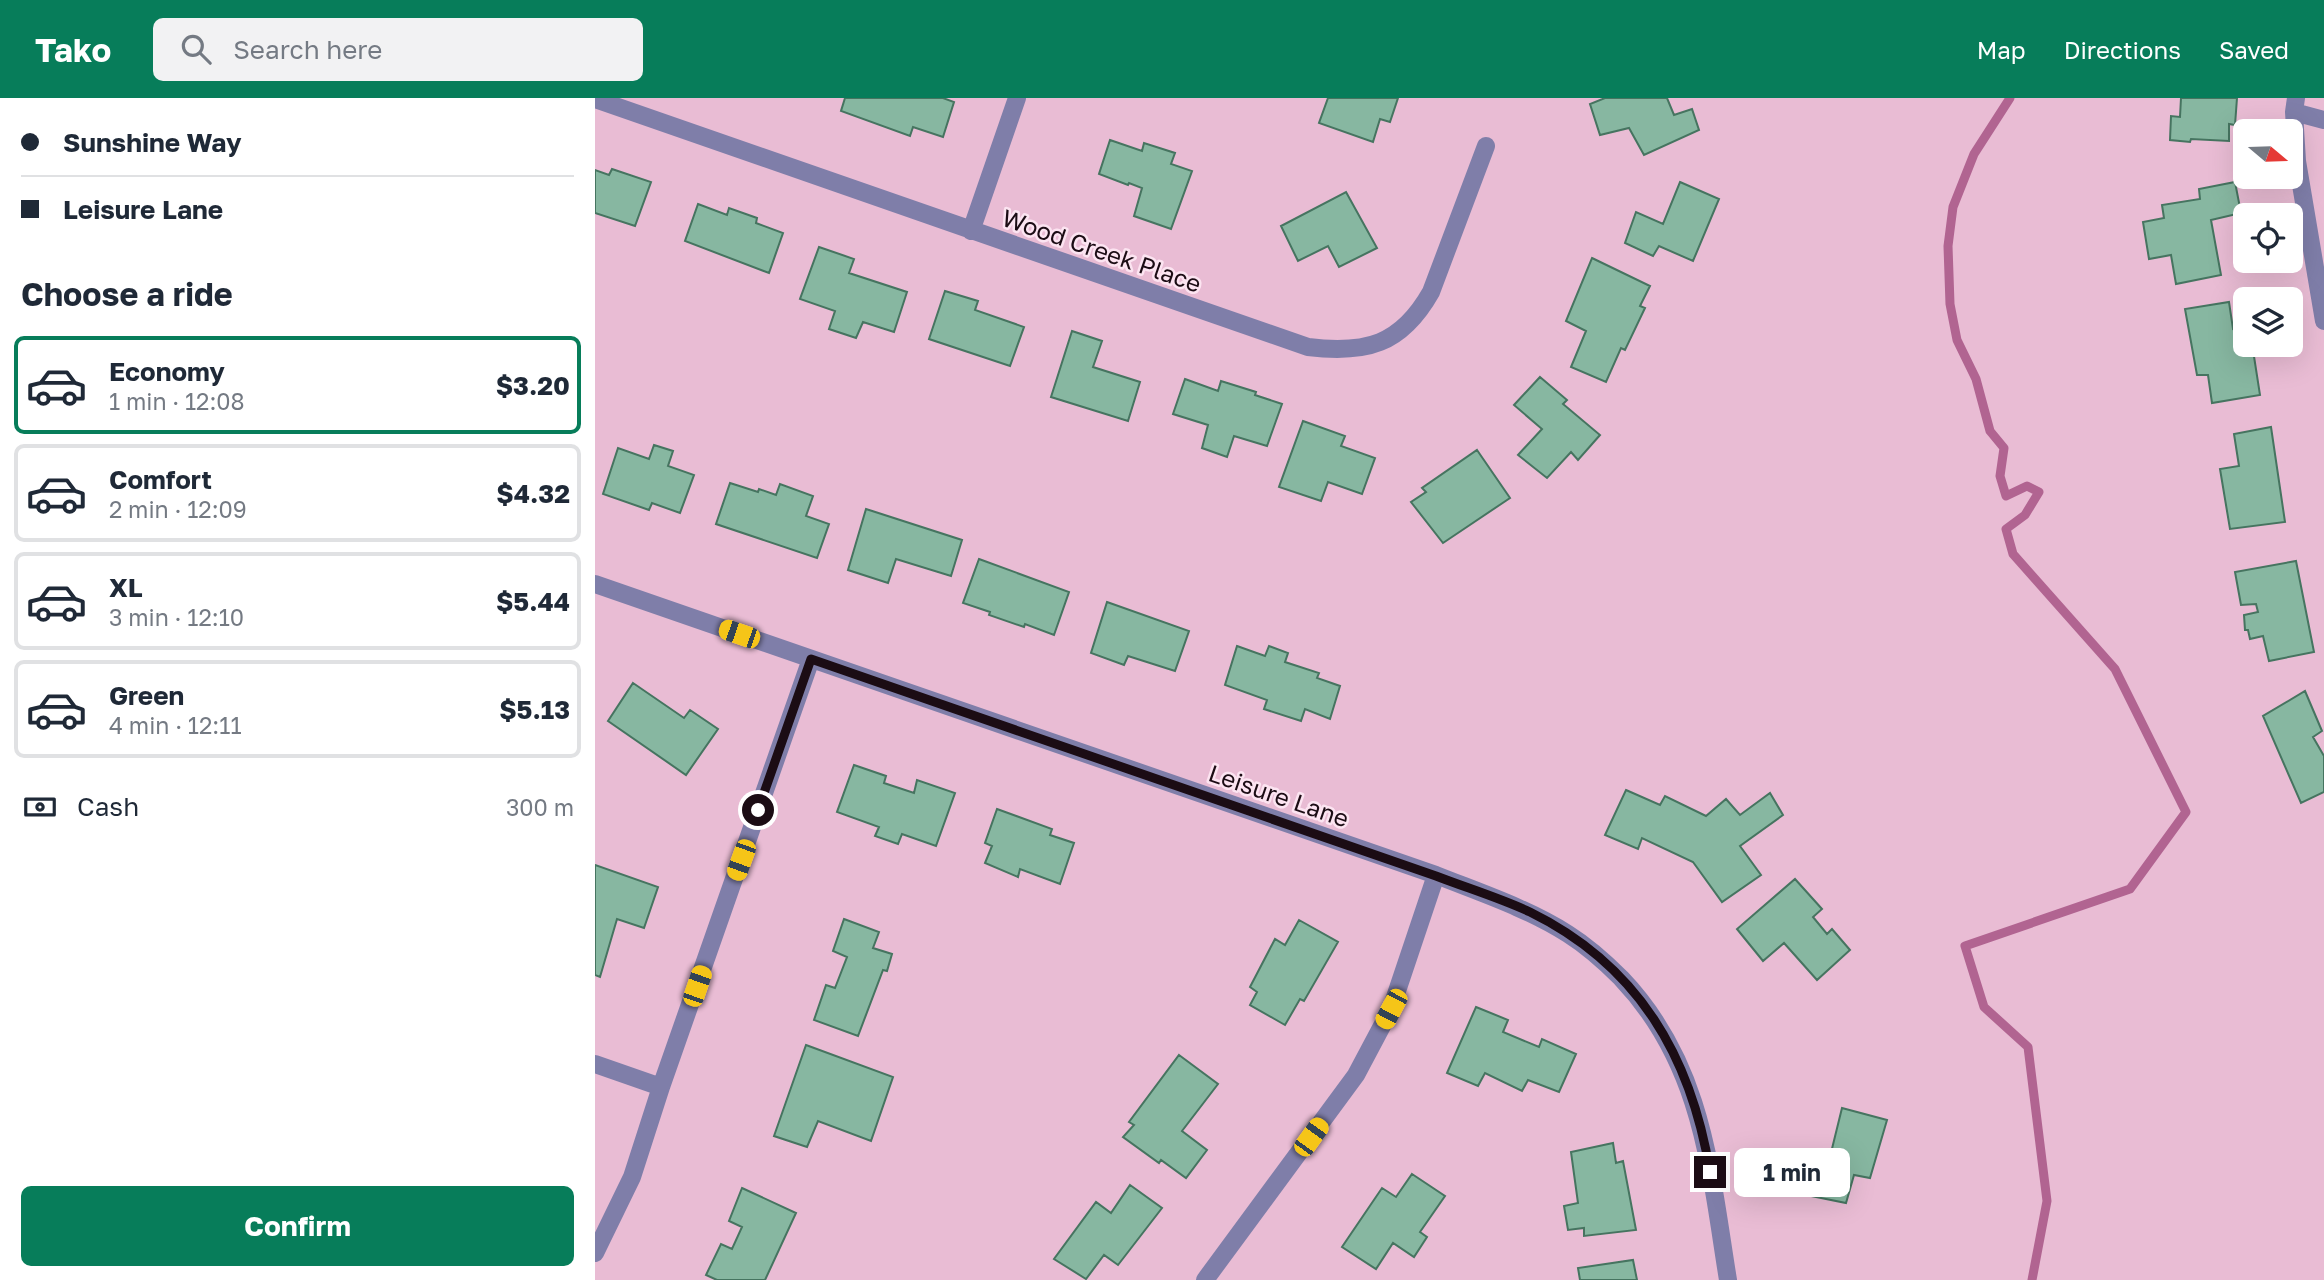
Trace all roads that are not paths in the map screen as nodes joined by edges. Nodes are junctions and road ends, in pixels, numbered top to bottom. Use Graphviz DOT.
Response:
graph roads {
  1 [pos="1017,98"];
  2 [pos="595,99"];
  3 [pos="2295,105"];
  4 [pos="2324,120"];
  5 [pos="1486,146"];
  6 [pos="971,231"];
  7 [pos="2324,321"];
  8 [pos="595,584"];
  9 [pos="811,659"];
  10 [pos="1436,876"];
  11 [pos="595,1064"];
  12 [pos="661,1087"];
  13 [pos="595,1253"];
  14 [pos="1205,1280"];
  15 [pos="1728,1280"];
  1 -- 6 [label="street"];
  2 -- 6 [label="street, Wood Creek Place"];
  3 -- 4 [label="street"];
  3 -- 7 [label="street"];
  5 -- 6 [label="street, Wood Creek Place"];
  8 -- 9 [label="street, Leisure Lane"];
  9 -- 10 [label="street, Leisure Lane"];
  9 -- 12 [label="street"];
  10 -- 14 [label="street"];
  10 -- 15 [label="street, Leisure Lane"];
  11 -- 12 [label="street"];
  12 -- 13 [label="street"];
}
